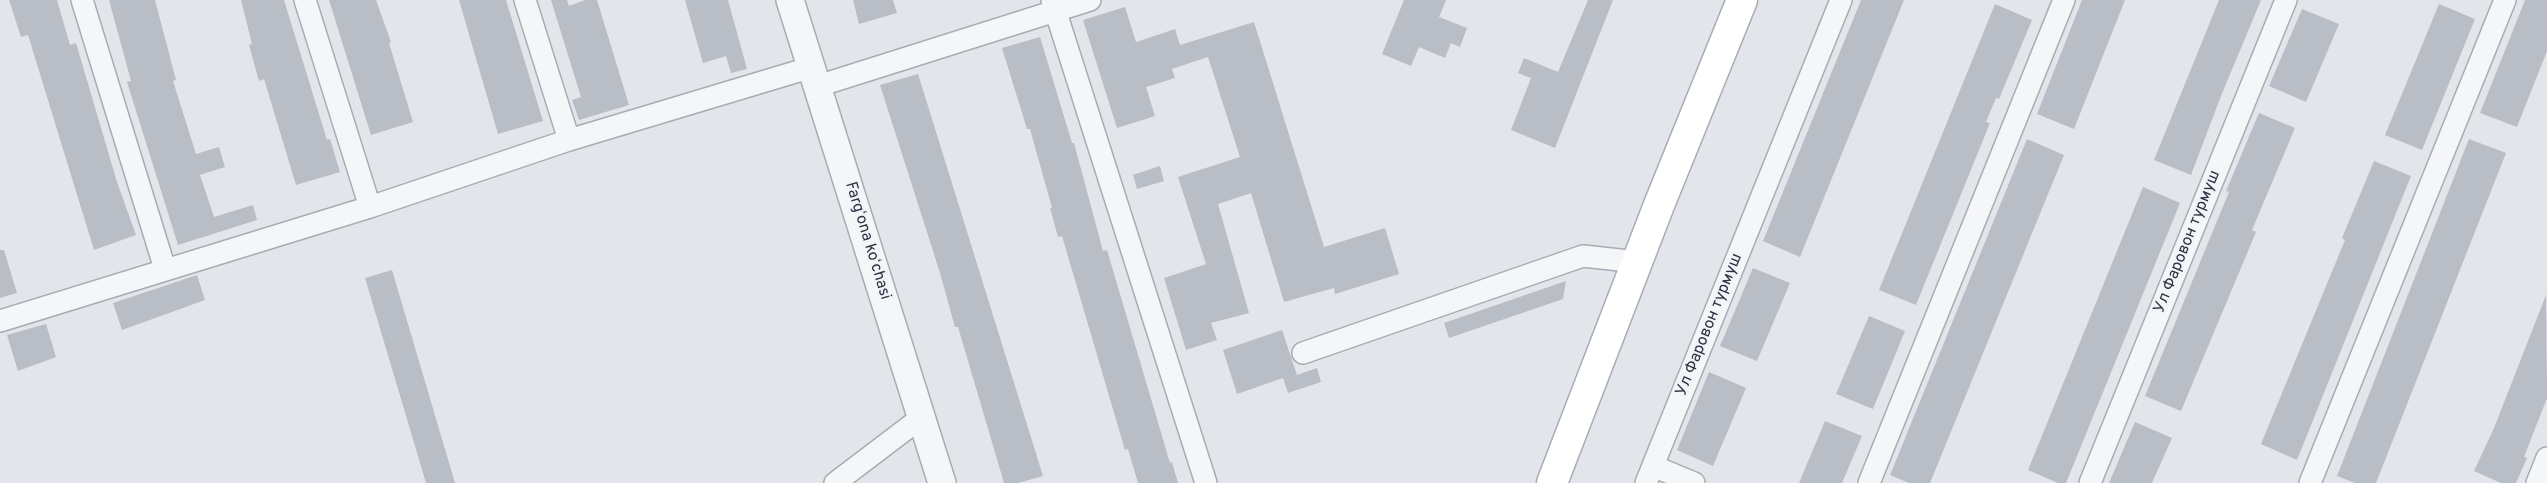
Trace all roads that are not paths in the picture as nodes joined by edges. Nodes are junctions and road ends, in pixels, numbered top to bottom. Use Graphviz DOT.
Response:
graph roads {
  1 [pos="82,0"];
  2 [pos="305,0"];
  3 [pos="525,0"];
  4 [pos="790,0"];
  5 [pos="1090,0"];
  6 [pos="1742,0"];
  7 [pos="1841,0"];
  8 [pos="2064,0"];
  9 [pos="2286,0"];
  10 [pos="2505,0"];
  11 [pos="1053,5"];
  12 [pos="815,76"];
  13 [pos="569,140"];
  14 [pos="370,207"];
  15 [pos="1638,262"];
  16 [pos="165,269"];
  17 [pos="0,321"];
  18 [pos="1303,353"];
  19 [pos="922,417"];
  20 [pos="2547,458"];
  21 [pos="1650,475"];
  22 [pos="835,483"];
  23 [pos="942,483"];
  24 [pos="1206,483"];
  25 [pos="1552,483"];
  26 [pos="1694,483"];
  27 [pos="1869,483"];
  28 [pos="2090,483"];
  29 [pos="2310,483"];
  30 [pos="2537,483"];
  1 -- 16 [label="street"];
  2 -- 14 [label="street"];
  3 -- 13 [label="street"];
  4 -- 12 [label="street, Fargʻona koʻchasi"];
  5 -- 11 [label="street"];
  6 -- 15 [label="main road"];
  7 -- 21 [label="street, Ул Фаровон турмуш"];
  8 -- 27 [label="street"];
  9 -- 28 [label="street, Ул Фаровон турмуш"];
  10 -- 29 [label="street"];
  11 -- 12 [label="street"];
  11 -- 24 [label="street"];
  12 -- 13 [label="street"];
  12 -- 19 [label="street, Fargʻona koʻchasi"];
  13 -- 14 [label="street"];
  14 -- 16 [label="street"];
  15 -- 18 [label="street"];
  15 -- 25 [label="main road"];
  16 -- 17 [label="street"];
  19 -- 22 [label="street"];
  19 -- 23 [label="street, Fargʻona koʻchasi"];
  20 -- 30 [label="street"];
  21 -- 26 [label="street"];
}
